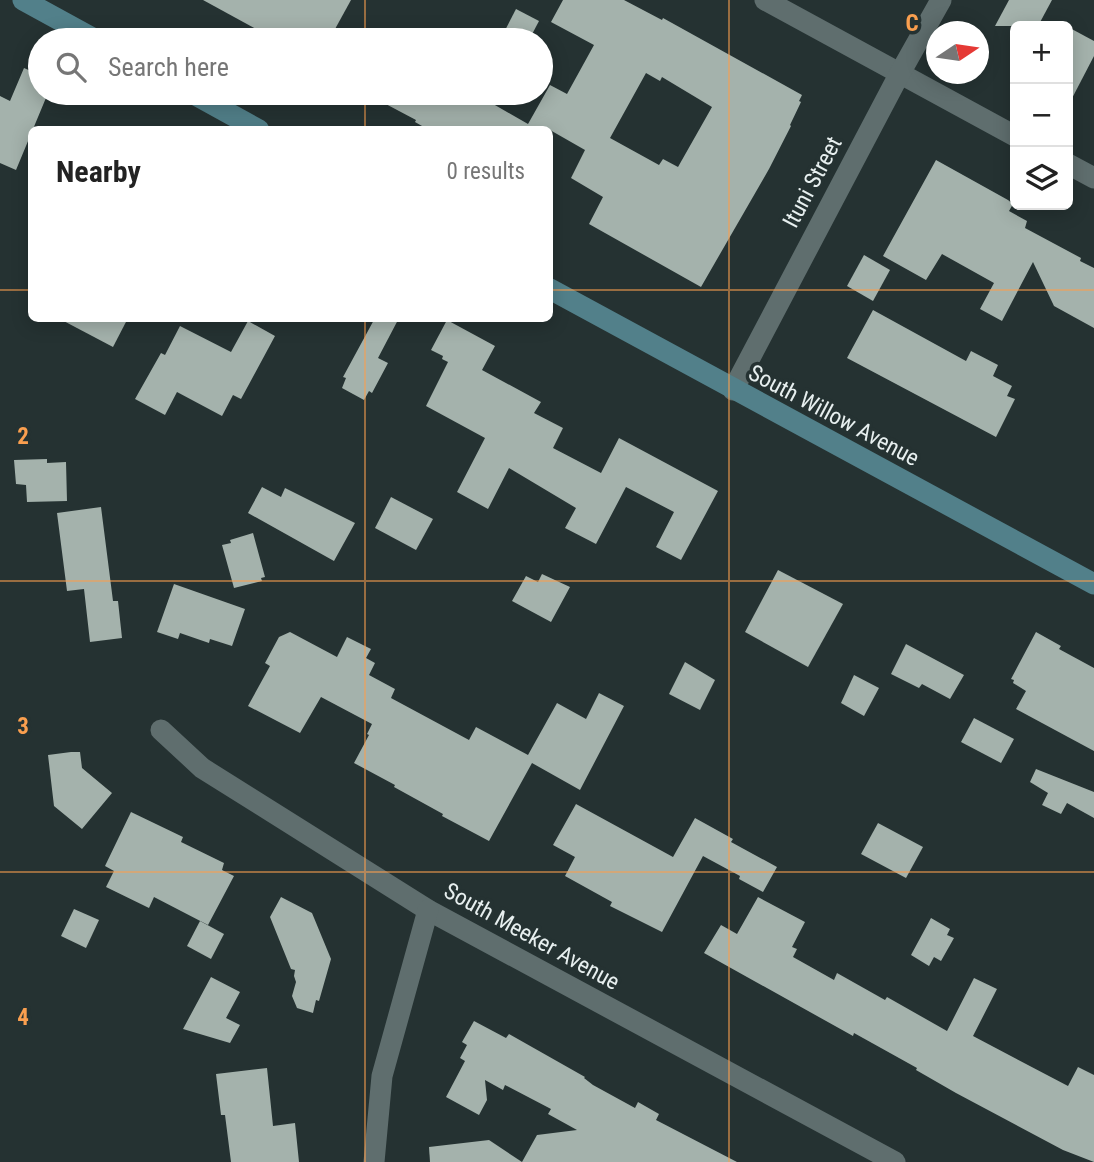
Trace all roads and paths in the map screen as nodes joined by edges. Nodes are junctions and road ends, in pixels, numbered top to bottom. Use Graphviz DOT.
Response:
graph roads {
  1 [pos="23,0"];
  2 [pos="765,0"];
  3 [pos="941,0"];
  4 [pos="74,28"];
  5 [pos="900,73"];
  6 [pos="214,105"];
  7 [pos="252,126"];
  8 [pos="1010,132"];
  9 [pos="1073,167"];
  10 [pos="1094,178"];
  11 [pos="553,291"];
  12 [pos="733,390"];
  13 [pos="1094,584"];
  14 [pos="162,730"];
  15 [pos="428,910"];
  16 [pos="374,1162"];
  17 [pos="895,1162"];
  1 -- 4 [label="street"];
  2 -- 5 [label="street"];
  3 -- 5 [label="street, Ituni Street"];
  5 -- 8 [label="street"];
  5 -- 12 [label="street, Ituni Street"];
  6 -- 7 [label="street"];
  9 -- 10 [label="street"];
  11 -- 12 [label="street, South Willow Avenue"];
  12 -- 13 [label="street, South Willow Avenue"];
  14 -- 15 [label="street, South Meeker Avenue"];
  15 -- 16 [label="street"];
  15 -- 17 [label="street, South Meeker Avenue"];
}
